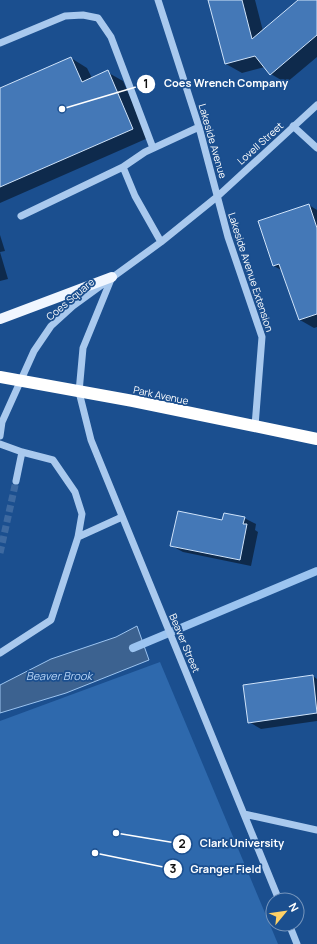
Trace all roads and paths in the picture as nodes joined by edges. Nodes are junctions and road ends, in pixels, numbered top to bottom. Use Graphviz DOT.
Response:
graph roads {
  1 [pos="158,0"];
  2 [pos="0,43"];
  3 [pos="317,105"];
  4 [pos="293,126"];
  5 [pos="199,127"];
  6 [pos="153,148"];
  7 [pos="317,148"];
  8 [pos="123,167"];
  9 [pos="218,196"];
  10 [pos="21,216"];
  11 [pos="161,242"];
  12 [pos="112,277"];
  13 [pos="0,319"];
  14 [pos="0,377"];
  15 [pos="20,380"];
  16 [pos="79,392"];
  17 [pos="255,426"];
  18 [pos="0,436"];
  19 [pos="317,439"];
  20 [pos="0,444"];
  21 [pos="22,452"];
  22 [pos="16,480"];
  23 [pos="122,517"];
  24 [pos="78,537"];
  25 [pos="0,653"];
  26 [pos="244,814"];
  27 [pos="317,830"];
  28 [pos="276,892"];
  29 [pos="292,932"];
  30 [pos="297,944"];
  1 -- 5 [label="street, Lakeside Avenue"];
  2 -- 6 [label="street"];
  3 -- 4 [label="street, Lovell Street"];
  4 -- 7 [label="street"];
  4 -- 9 [label="street, Lovell Street"];
  5 -- 6 [label="street"];
  5 -- 9 [label="street, Lakeside Avenue"];
  6 -- 8 [label="street"];
  8 -- 10 [label="street"];
  8 -- 11 [label="street"];
  9 -- 11 [label="street, Coes Square"];
  9 -- 17 [label="street, Lakeside Avenue Extension"];
  11 -- 12 [label="street, Coes Square"];
  12 -- 13 [label="main road"];
  12 -- 15 [label="street, Coes Square"];
  12 -- 16 [label="street, Coes Square"];
  14 -- 15 [label="highway, Park Avenue"];
  15 -- 16 [label="highway, Park Avenue"];
  15 -- 18 [label="street, Coes Square"];
  16 -- 17 [label="highway, Park Avenue"];
  16 -- 23 [label="street, Beaver Street"];
  17 -- 19 [label="highway, Park Avenue"];
  20 -- 21 [label="street"];
  21 -- 22 [label="street"];
  21 -- 24 [label="street"];
  23 -- 24 [label="street"];
  23 -- 26 [label="street, Beaver Street"];
  24 -- 25 [label="street"];
  26 -- 27 [label="street"];
  26 -- 28 [label="street, Beaver Street"];
  29 -- 30 [label="street"];
}
